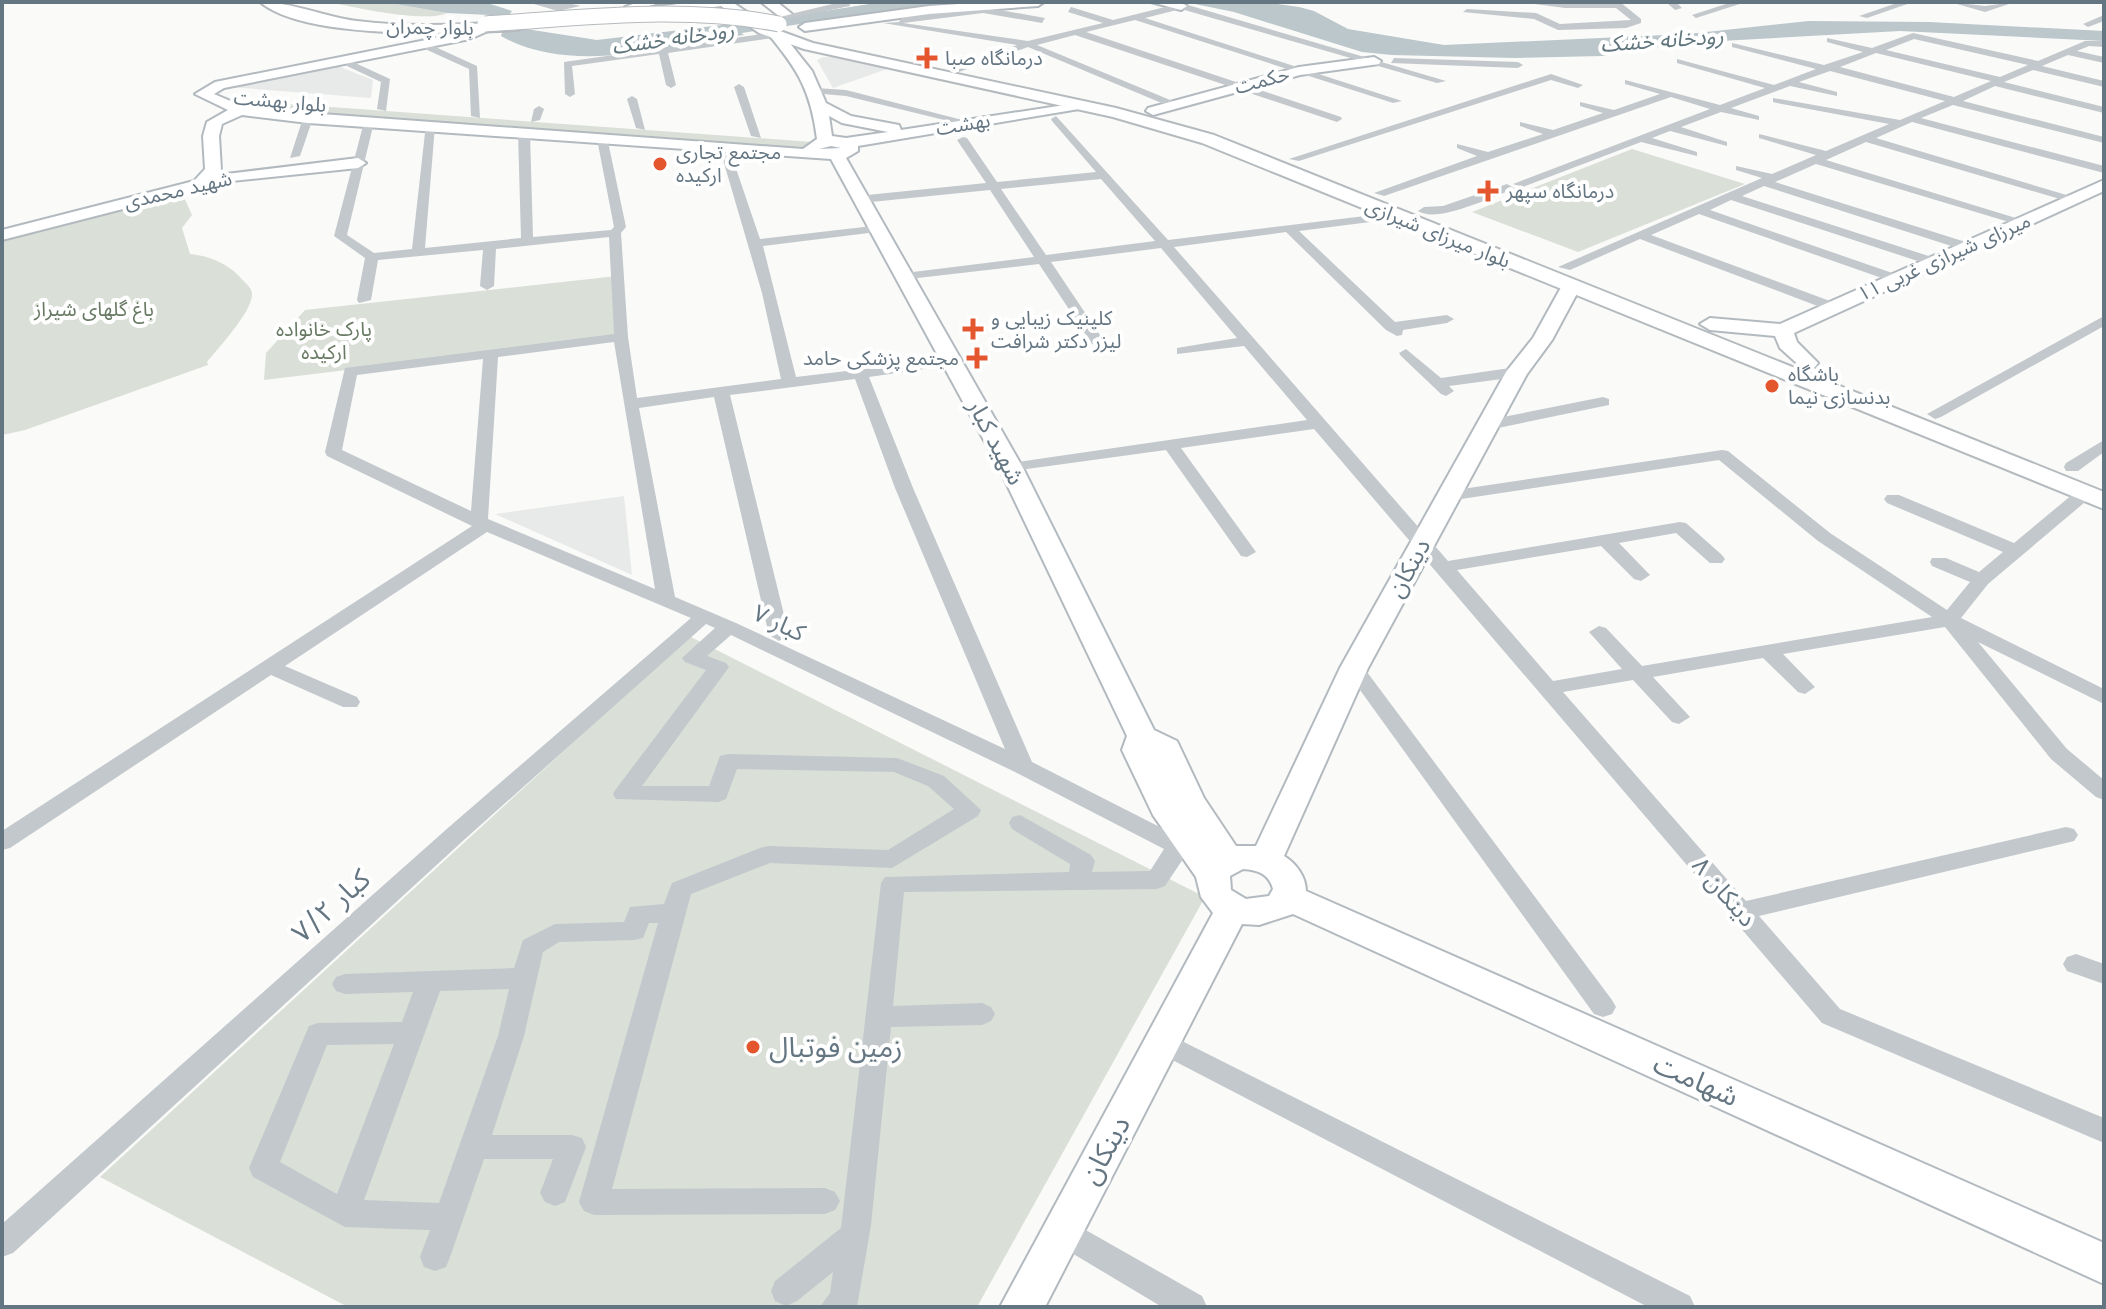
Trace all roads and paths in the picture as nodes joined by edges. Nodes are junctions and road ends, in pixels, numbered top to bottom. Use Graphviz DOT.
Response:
graph roads {
  1 [pos="267,2"];
  2 [pos="296,2"];
  3 [pos="308,2"];
  4 [pos="531,2"];
  5 [pos="747,2"];
  6 [pos="845,2"];
  7 [pos="1038,2"];
  8 [pos="1157,2"];
  9 [pos="1524,2"];
  10 [pos="1595,2"];
  11 [pos="1742,2"];
  12 [pos="1909,2"];
  13 [pos="1954,2"];
  14 [pos="2011,2"];
  15 [pos="1531,3"];
  16 [pos="1618,3"];
  17 [pos="667,4"];
  18 [pos="729,4"];
  19 [pos="769,4"];
  20 [pos="1564,4"];
  21 [pos="568,6"];
  22 [pos="1181,6"];
  23 [pos="1982,8"];
  24 [pos="1071,10"];
  25 [pos="1467,12"];
  26 [pos="1696,15"];
  27 [pos="1536,16"];
  28 [pos="1864,16"];
  29 [pos="1952,16"];
  30 [pos="1134,17"];
  31 [pos="2104,18"];
  32 [pos="597,19"];
  33 [pos="882,20"];
  34 [pos="1042,20"];
  35 [pos="524,21"];
  36 [pos="1112,23"];
  37 [pos="489,24"];
  38 [pos="775,24"];
  39 [pos="2088,24"];
  40 [pos="1075,32"];
  41 [pos="1292,38"];
  42 [pos="1830,40"];
  43 [pos="1028,44"];
  44 [pos="2104,44"];
  45 [pos="1735,45"];
  46 [pos="428,47"];
  47 [pos="1874,50"];
  48 [pos="663,52"];
  49 [pos="1240,52"];
  50 [pos="2067,52"];
  51 [pos="2104,60"];
  52 [pos="908,61"];
  53 [pos="1374,61"];
  54 [pos="1680,61"];
  55 [pos="350,64"];
  56 [pos="1518,65"];
  57 [pos="2035,66"];
  58 [pos="1826,68"];
  59 [pos="963,70"];
  60 [pos="1299,71"];
  61 [pos="1441,81"];
  62 [pos="1501,81"];
  63 [pos="1629,82"];
  64 [pos="1787,82"];
  65 [pos="1998,82"];
  66 [pos="235,83"];
  67 [pos="2104,84"];
  68 [pos="671,85"];
  69 [pos="1578,85"];
  70 [pos="1241,86"];
  71 [pos="739,87"];
  72 [pos="1520,87"];
  73 [pos="1772,87"];
  74 [pos="1000,88"];
  75 [pos="1477,90"];
  76 [pos="816,91"];
  77 [pos="570,94"];
  78 [pos="1670,94"];
  79 [pos="1833,94"];
  80 [pos="1494,95"];
  81 [pos="632,99"];
  82 [pos="1777,100"];
  83 [pos="1954,100"];
  84 [pos="1397,101"];
  85 [pos="1517,102"];
  86 [pos="1584,104"];
  87 [pos="1079,105"];
  88 [pos="271,107"];
  89 [pos="822,107"];
  90 [pos="1162,108"];
  91 [pos="1720,108"];
  92 [pos="382,109"];
  93 [pos="1102,110"];
  94 [pos="2103,110"];
  95 [pos="243,111"];
  96 [pos="1428,112"];
  97 [pos="1611,112"];
  98 [pos="476,116"];
  99 [pos="1810,117"];
  100 [pos="308,118"];
  101 [pos="1755,118"];
  102 [pos="1056,119"];
  103 [pos="1337,119"];
  104 [pos="1906,121"];
  105 [pos="369,122"];
  106 [pos="969,123"];
  107 [pos="1524,124"];
  108 [pos="1835,124"];
  109 [pos="1458,125"];
  110 [pos="430,126"];
  111 [pos="1669,127"];
  112 [pos="641,128"];
  113 [pos="1848,128"];
  114 [pos="933,129"];
  115 [pos="524,133"];
  116 [pos="1551,133"];
  117 [pos="227,136"];
  118 [pos="757,136"];
  119 [pos="1763,136"];
  120 [pos="1869,136"];
  121 [pos="1640,138"];
  122 [pos="599,139"];
  123 [pos="963,140"];
  124 [pos="2104,140"];
  125 [pos="829,144"];
  126 [pos="1723,144"];
  127 [pos="1461,146"];
  128 [pos="723,148"];
  129 [pos="874,150"];
  130 [pos="1693,154"];
  131 [pos="294,156"];
  132 [pos="1487,156"];
  133 [pos="1821,157"];
  134 [pos="1295,159"];
  135 [pos="358,163"];
  136 [pos="1740,168"];
  137 [pos="2104,170"];
  138 [pos="1104,175"];
  139 [pos="1768,180"];
  140 [pos="201,182"];
  141 [pos="992,186"];
  142 [pos="1513,186"];
  143 [pos="2094,192"];
  144 [pos="1380,193"];
  145 [pos="1731,196"];
  146 [pos="861,199"];
  147 [pos="1434,210"];
  148 [pos="1699,210"];
  149 [pos="1394,215"];
  150 [pos="1459,220"];
  151 [pos="2023,222"];
  152 [pos="877,228"];
  153 [pos="1290,229"];
  154 [pos="615,233"];
  155 [pos="2,235"];
  156 [pos="1640,235"];
  157 [pos="527,241"];
  158 [pos="757,243"];
  159 [pos="490,245"];
  160 [pos="1165,246"];
  161 [pos="1967,247"];
  162 [pos="418,252"];
  163 [pos="372,257"];
  164 [pos="1041,261"];
  165 [pos="1933,262"];
  166 [pos="905,277"];
  167 [pos="1568,277"];
  168 [pos="1896,279"];
  169 [pos="487,286"];
  170 [pos="364,300"];
  171 [pos="1833,307"];
  172 [pos="1447,319"];
  173 [pos="2104,320"];
  174 [pos="1710,324"];
  175 [pos="1783,330"];
  176 [pos="621,337"];
  177 [pos="1097,341"];
  178 [pos="1248,341"];
  179 [pos="1182,351"];
  180 [pos="491,353"];
  181 [pos="1406,353"];
  182 [pos="952,361"];
  183 [pos="1808,363"];
  184 [pos="1517,372"];
  185 [pos="860,373"];
  186 [pos="789,382"];
  187 [pos="721,392"];
  188 [pos="1603,402"];
  189 [pos="630,404"];
  190 [pos="1935,414"];
  191 [pos="1319,423"];
  192 [pos="1488,425"];
  193 [pos="1171,445"];
  194 [pos="2104,445"];
  195 [pos="2072,467"];
  196 [pos="1011,468"];
  197 [pos="2104,479"];
  198 [pos="1448,496"];
  199 [pos="2094,497"];
  200 [pos="1893,499"];
  201 [pos="483,523"];
  202 [pos="1605,539"];
  203 [pos="1423,543"];
  204 [pos="2016,551"];
  205 [pos="1247,552"];
  206 [pos="1716,559"];
  207 [pos="1939,562"];
  208 [pos="1443,567"];
  209 [pos="1641,575"];
  210 [pos="1981,580"];
  211 [pos="666,600"];
  212 [pos="703,617"];
  213 [pos="1949,620"];
  214 [pos="729,627"];
  215 [pos="1599,632"];
  216 [pos="779,635"];
  217 [pos="1766,649"];
  218 [pos="267,666"];
  219 [pos="1354,668"];
  220 [pos="1636,673"];
  221 [pos="1805,687"];
  222 [pos="1548,688"];
  223 [pos="2104,697"];
  224 [pos="350,702"];
  225 [pos="1679,717"];
  226 [pos="1023,767"];
  227 [pos="2104,792"];
  228 [pos="1020,823"];
  229 [pos="2066,835"];
  230 [pos="2,842"];
  231 [pos="1204,859"];
  232 [pos="1266,860"];
  233 [pos="1078,883"];
  234 [pos="1287,897"];
  235 [pos="1232,909"];
  236 [pos="1740,911"];
  237 [pos="673,913"];
  238 [pos="2076,964"];
  239 [pos="2104,974"];
  240 [pos="525,978"];
  241 [pos="430,982"];
  242 [pos="345,984"];
  243 [pos="1603,1007"];
  244 [pos="982,1014"];
  245 [pos="879,1017"];
  246 [pos="411,1033"];
  247 [pos="1164,1043"];
  248 [pos="2104,1131"];
  249 [pos="474,1147"];
  250 [pos="555,1193"];
  251 [pos="825,1201"];
  252 [pos="345,1213"];
  253 [pos="449,1217"];
  254 [pos="1061,1230"];
  255 [pos="854,1236"];
  256 [pos="2,1243"];
  257 [pos="435,1257"];
  258 [pos="2104,1264"];
  259 [pos="786,1291"];
  260 [pos="836,1307"];
  261 [pos="1022,1307"];
  262 [pos="1191,1307"];
  263 [pos="1679,1307"];
  1 -- 37 [label="main road, بلوار چمران"];
  2 -- 37 [label="main road"];
  3 -- 37 [label="main road, بلوار چمران"];
  4 -- 21 [label="street"];
  5 -- 38 [label="main road"];
  6 -- 38 [label="street"];
  7 -- 33 [label="street"];
  8 -- 22 [label="street"];
  9 -- 27 [label="street"];
  10 -- 16 [label="street"];
  11 -- 26 [label="street"];
  12 -- 28 [label="street"];
  13 -- 23 [label="street"];
  14 -- 23 [label="street"];
  15 -- 20 [label="street"];
  16 -- 20 [label="street"];
  16 -- 27 [label="street"];
  17 -- 18 [label="main road, بلوار چمران"];
  17 -- 32 [label="main road, بلوار چمران"];
  17 -- 35 [label="main road, بلوار چمران"];
  18 -- 19 [label="main road, بلوار چمران"];
  18 -- 38 [label="main road"];
  19 -- 38 [label="main road"];
  22 -- 30 [label="street"];
  22 -- 41 [label="street"];
  23 -- 29 [label="street"];
  24 -- 36 [label="street"];
  25 -- 27 [label="street"];
  30 -- 36 [label="street"];
  30 -- 49 [label="street"];
  31 -- 39 [label="street"];
  32 -- 35 [label="main road, بلوار چمران"];
  32 -- 38 [label="main road, بلوار چمران"];
  33 -- 34 [label="street"];
  33 -- 38 [label="street"];
  33 -- 43 [label="street"];
  35 -- 37 [label="main road, بلوار چمران, bridge"];
  36 -- 40 [label="street"];
  37 -- 38 [label="main road, bridge"];
  37 -- 66 [label="street"];
  38 -- 48 [label="street"];
  38 -- 52 [label="main road"];
  38 -- 52 [label="main road"];
  38 -- 74 [label="main road, بلوار میرزای شیرازی"];
  38 -- 76 [label="street, شهید کبار"];
  40 -- 43 [label="street"];
  40 -- 70 [label="street"];
  41 -- 49 [label="street"];
  41 -- 53 [label="street"];
  42 -- 47 [label="street"];
  43 -- 59 [label="street"];
  43 -- 90 [label="street"];
  44 -- 50 [label="street"];
  45 -- 58 [label="street"];
  46 -- 98 [label="street"];
  47 -- 57 [label="street"];
  47 -- 58 [label="street"];
  47 -- 65 [label="street"];
  48 -- 68 [label="street"];
  48 -- 77 [label="street"];
  49 -- 60 [label="street"];
  50 -- 51 [label="street"];
  50 -- 57 [label="street"];
  52 -- 59 [label="main road, بلوار میرزای شیرازی"];
  52 -- 74 [label="main road"];
  53 -- 56 [label="street"];
  53 -- 60 [label="street, حکمت"];
  53 -- 61 [label="street"];
  54 -- 73 [label="street"];
  55 -- 92 [label="street"];
  57 -- 65 [label="street"];
  57 -- 67 [label="street"];
  58 -- 64 [label="street"];
  58 -- 83 [label="street"];
  59 -- 90 [label="main road, بلوار میرزای شیرازی"];
  60 -- 70 [label="street, حکمت"];
  60 -- 84 [label="street"];
  62 -- 72 [label="street"];
  63 -- 78 [label="street"];
  64 -- 73 [label="street"];
  64 -- 79 [label="street"];
  65 -- 83 [label="street"];
  65 -- 94 [label="street"];
  66 -- 88 [label="street, بلوار بهشت"];
  66 -- 95 [label="street, بلوار بهشت"];
  69 -- 72 [label="street"];
  70 -- 90 [label="street, حکمت"];
  70 -- 103 [label="street"];
  71 -- 118 [label="street"];
  72 -- 80 [label="street"];
  73 -- 91 [label="street"];
  74 -- 87 [label="main road, بلوار میرزای شیرازی"];
  75 -- 80 [label="street"];
  76 -- 89 [label="street, شهید کبار"];
  76 -- 106 [label="street"];
  78 -- 91 [label="street"];
  78 -- 97 [label="street"];
  80 -- 85 [label="street"];
  80 -- 96 [label="street"];
  81 -- 112 [label="street"];
  82 -- 104 [label="street"];
  83 -- 104 [label="street"];
  83 -- 124 [label="street"];
  86 -- 97 [label="street"];
  87 -- 93 [label="main road, بلوار میرزای شیرازی"];
  87 -- 106 [label="street, بهشت"];
  88 -- 92 [label="street, بلوار بهشت"];
  88 -- 95 [label="street, بلوار بهشت"];
  88 -- 100 [label="street, بلوار بهشت"];
  88 -- 117 [label="street"];
  89 -- 114 [label="street"];
  89 -- 125 [label="street, شهید کبار"];
  90 -- 134 [label="main road, بلوار میرزای شیرازی"];
  91 -- 101 [label="street"];
  91 -- 111 [label="street"];
  92 -- 98 [label="street, بلوار بهشت"];
  93 -- 102 [label="street"];
  93 -- 149 [label="main road, بلوار میرزای شیرازی"];
  95 -- 140 [label="street"];
  96 -- 109 [label="street"];
  96 -- 134 [label="street"];
  97 -- 116 [label="street"];
  98 -- 112 [label="street, بلوار بهشت"];
  99 -- 108 [label="street"];
  100 -- 105 [label="street, بلوار بهشت"];
  100 -- 131 [label="street"];
  102 -- 129 [label="street"];
  102 -- 138 [label="street, ۸ دینکان"];
  104 -- 120 [label="street"];
  104 -- 137 [label="street"];
  105 -- 110 [label="street, بلوار بهشت"];
  105 -- 135 [label="street"];
  106 -- 114 [label="street, بهشت"];
  107 -- 116 [label="street"];
  110 -- 115 [label="street, بلوار بهشت"];
  110 -- 162 [label="street"];
  111 -- 121 [label="street"];
  111 -- 126 [label="street"];
  112 -- 118 [label="street, بلوار بهشت"];
  113 -- 120 [label="street"];
  114 -- 125 [label="street, بهشت"];
  115 -- 122 [label="street, بلوار بهشت"];
  115 -- 157 [label="street"];
  116 -- 132 [label="street"];
  118 -- 125 [label="street, بلوار بهشت"];
  119 -- 133 [label="street"];
  120 -- 133 [label="street"];
  120 -- 143 [label="street"];
  121 -- 130 [label="street"];
  121 -- 142 [label="street"];
  122 -- 128 [label="street, بلوار بهشت"];
  122 -- 154 [label="street"];
  123 -- 141 [label="street"];
  125 -- 128 [label="street, بلوار بهشت"];
  125 -- 146 [label="street, شهید کبار"];
  127 -- 132 [label="street"];
  128 -- 158 [label="street"];
  132 -- 144 [label="street"];
  133 -- 139 [label="street"];
  133 -- 151 [label="street"];
  134 -- 144 [label="main road, بلوار میرزای شیرازی"];
  135 -- 140 [label="street, شهید محمدی"];
  135 -- 163 [label="street"];
  136 -- 139 [label="street"];
  138 -- 141 [label="street"];
  138 -- 160 [label="street, ۸ دینکان"];
  139 -- 145 [label="street"];
  139 -- 161 [label="street"];
  140 -- 155 [label="street, شهید محمدی"];
  141 -- 146 [label="street"];
  141 -- 164 [label="street"];
  142 -- 147 [label="street"];
  142 -- 150 [label="street"];
  143 -- 151 [label="street, میرزای شیرازی غربی ۱۱"];
  144 -- 147 [label="main road, بلوار میرزای شیرازی"];
  145 -- 148 [label="street"];
  145 -- 165 [label="street"];
  146 -- 152 [label="street, شهید کبار"];
  147 -- 167 [label="main road, بلوار میرزای شیرازی"];
  148 -- 156 [label="street"];
  148 -- 168 [label="street"];
  149 -- 153 [label="street"];
  149 -- 167 [label="main road, بلوار میرزای شیرازی"];
  151 -- 161 [label="street, میرزای شیرازی غربی ۱۱"];
  152 -- 158 [label="street"];
  152 -- 166 [label="street, شهید کبار"];
  153 -- 160 [label="street"];
  153 -- 172 [label="street"];
  154 -- 157 [label="street"];
  154 -- 176 [label="street"];
  156 -- 167 [label="street"];
  156 -- 171 [label="street"];
  157 -- 159 [label="street"];
  158 -- 186 [label="street"];
  159 -- 162 [label="street"];
  159 -- 169 [label="street"];
  160 -- 164 [label="street"];
  160 -- 178 [label="street, ۸ دینکان"];
  161 -- 165 [label="street, میرزای شیرازی غربی ۱۱"];
  162 -- 163 [label="street"];
  163 -- 170 [label="street"];
  164 -- 166 [label="street"];
  164 -- 177 [label="street"];
  165 -- 168 [label="street, میرزای شیرازی غربی ۱۱"];
  166 -- 182 [label="street, شهید کبار"];
  167 -- 174 [label="main road, بلوار میرزای شیرازی"];
  167 -- 184 [label="street, دینکان"];
  167 -- 199 [label="main road, بلوار میرزای شیرازی"];
  168 -- 171 [label="street, میرزای شیرازی غربی ۱۱"];
  171 -- 175 [label="street, میرزای شیرازی غربی ۱۱"];
  173 -- 190 [label="street"];
  174 -- 175 [label="street, میرزای شیرازی غربی ۱۱"];
  174 -- 183 [label="main road, بلوار میرزای شیرازی"];
  175 -- 183 [label="street"];
  176 -- 180 [label="street"];
  176 -- 189 [label="street"];
  178 -- 179 [label="street"];
  178 -- 191 [label="street, ۸ دینکان"];
  180 -- 201 [label="street"];
  180 -- 201 [label="street, ۷ کبار"];
  181 -- 184 [label="street"];
  182 -- 185 [label="street"];
  182 -- 196 [label="street, شهید کبار"];
  183 -- 190 [label="main road, بلوار میرزای شیرازی"];
  184 -- 192 [label="street, دینکان"];
  185 -- 186 [label="street"];
  185 -- 226 [label="street"];
  186 -- 187 [label="street"];
  187 -- 189 [label="street"];
  187 -- 216 [label="street"];
  188 -- 192 [label="street"];
  189 -- 211 [label="street"];
  190 -- 195 [label="main road, بلوار میرزای شیرازی"];
  191 -- 193 [label="street"];
  191 -- 203 [label="street, ۸ دینکان"];
  192 -- 198 [label="street, دینکان"];
  193 -- 196 [label="street"];
  193 -- 205 [label="street"];
  194 -- 195 [label="street"];
  195 -- 197 [label="main road, بلوار میرزای شیرازی"];
  196 -- 231 [label="street, شهید کبار"];
  198 -- 203 [label="street, دینکان"];
  198 -- 213 [label="street"];
  199 -- 204 [label="street"];
  200 -- 204 [label="street"];
  201 -- 211 [label="street, ۷ کبار"];
  201 -- 218 [label="street"];
  202 -- 206 [label="street"];
  202 -- 208 [label="street"];
  202 -- 209 [label="street"];
  203 -- 208 [label="street, ۸ دینکان"];
  203 -- 219 [label="street, دینکان"];
  204 -- 210 [label="street"];
  207 -- 210 [label="street"];
  208 -- 222 [label="street, ۸ دینکان"];
  210 -- 213 [label="street"];
  211 -- 212 [label="street, ۷ کبار"];
  212 -- 214 [label="street, ۷ کبار"];
  212 -- 256 [label="street, ۷/۲ کبار"];
  213 -- 217 [label="street"];
  213 -- 223 [label="street"];
  213 -- 227 [label="street"];
  214 -- 226 [label="street, ۷ کبار"];
  214 -- 237 [label="street"];
  215 -- 220 [label="street"];
  217 -- 220 [label="street"];
  217 -- 221 [label="street"];
  218 -- 224 [label="street"];
  218 -- 230 [label="street"];
  219 -- 232 [label="street, دینکان"];
  219 -- 243 [label="street"];
  220 -- 222 [label="street"];
  220 -- 225 [label="street"];
  222 -- 236 [label="street, ۸ دینکان"];
  226 -- 231 [label="street, ۷ کبار"];
  228 -- 233 [label="street"];
  229 -- 236 [label="street"];
  231 -- 232 [label="street"];
  231 -- 233 [label="street"];
  231 -- 235 [label="street, شهید کبار"];
  232 -- 234 [label="street"];
  233 -- 245 [label="street"];
  234 -- 235 [label="street"];
  234 -- 258 [label="street, شهامت"];
  235 -- 247 [label="street, دینکان"];
  236 -- 248 [label="street, ۸ دینکان"];
  237 -- 240 [label="street"];
  237 -- 251 [label="street"];
  238 -- 239 [label="street"];
  240 -- 241 [label="street"];
  240 -- 249 [label="street"];
  241 -- 242 [label="street"];
  241 -- 246 [label="street"];
  244 -- 245 [label="street"];
  245 -- 255 [label="street"];
  246 -- 252 [label="street"];
  246 -- 252 [label="street"];
  247 -- 254 [label="street, دینکان"];
  247 -- 263 [label="street"];
  249 -- 250 [label="street"];
  249 -- 253 [label="street"];
  252 -- 253 [label="street"];
  253 -- 257 [label="street"];
  254 -- 261 [label="street, دینکان"];
  254 -- 262 [label="street"];
  255 -- 259 [label="street"];
  255 -- 260 [label="street"];
}
